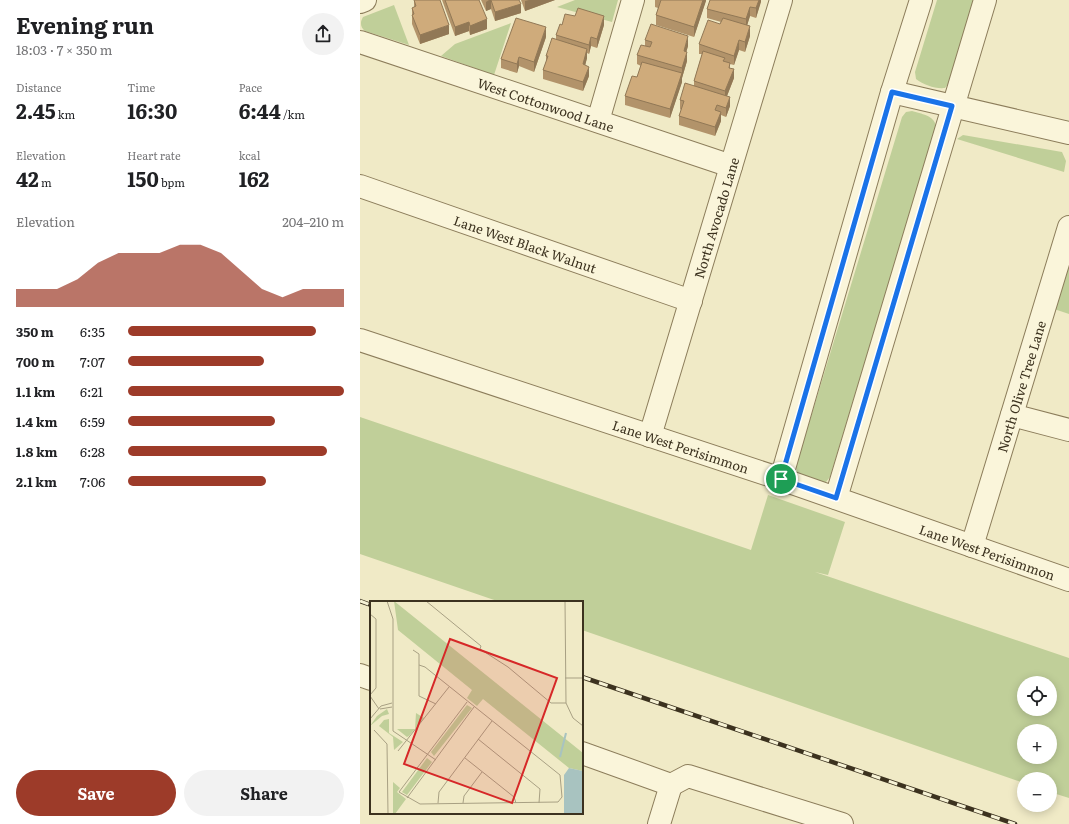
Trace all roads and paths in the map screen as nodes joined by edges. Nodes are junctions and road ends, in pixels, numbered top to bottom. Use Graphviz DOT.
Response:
graph roads {
  1 [pos="365,0"];
  2 [pos="633,0"];
  3 [pos="781,0"];
  4 [pos="922,0"];
  5 [pos="985,0"];
  6 [pos="360,2"];
  7 [pos="360,42"];
  8 [pos="892,92"];
  9 [pos="952,106"];
  10 [pos="598,121"];
  11 [pos="1069,133"];
  12 [pos="731,166"];
  13 [pos="360,186"];
  14 [pos="1069,227"];
  15 [pos="691,301"];
  16 [pos="360,340"];
  17 [pos="1012,415"];
  18 [pos="1069,430"];
  19 [pos="650,436"];
  20 [pos="781,479"];
  21 [pos="836,498"];
  22 [pos="972,546"];
  23 [pos="1069,580"];
  24 [pos="360,675"];
  25 [pos="370,679"];
  26 [pos="583,753"];
  27 [pos="671,785"];
  28 [pos="659,824"];
  29 [pos="842,824"];
  1 -- 6 [label="street"];
  2 -- 10 [label="street"];
  3 -- 12 [label="street, North Avocado Lane"];
  4 -- 8 [label="street"];
  5 -- 9 [label="street"];
  7 -- 10 [label="street, West Cottonwood Lane"];
  8 -- 9 [label="street"];
  8 -- 20 [label="street"];
  9 -- 11 [label="street"];
  9 -- 21 [label="street"];
  10 -- 12 [label="street, West Cottonwood Lane"];
  12 -- 15 [label="street, North Avocado Lane"];
  13 -- 15 [label="street, Lane West Black Walnut"];
  14 -- 17 [label="street, North Olive Tree Lane"];
  15 -- 19 [label="street, North Avocado Lane"];
  16 -- 19 [label="street, Lane West Perisimmon"];
  17 -- 18 [label="street"];
  17 -- 22 [label="street, North Olive Tree Lane"];
  19 -- 20 [label="street, Lane West Perisimmon"];
  20 -- 21 [label="street, Lane West Perisimmon"];
  21 -- 22 [label="street, Lane West Perisimmon"];
  22 -- 23 [label="street, Lane West Perisimmon"];
  24 -- 25 [label="street"];
  26 -- 27 [label="street"];
  27 -- 28 [label="street"];
  27 -- 29 [label="street"];
}
